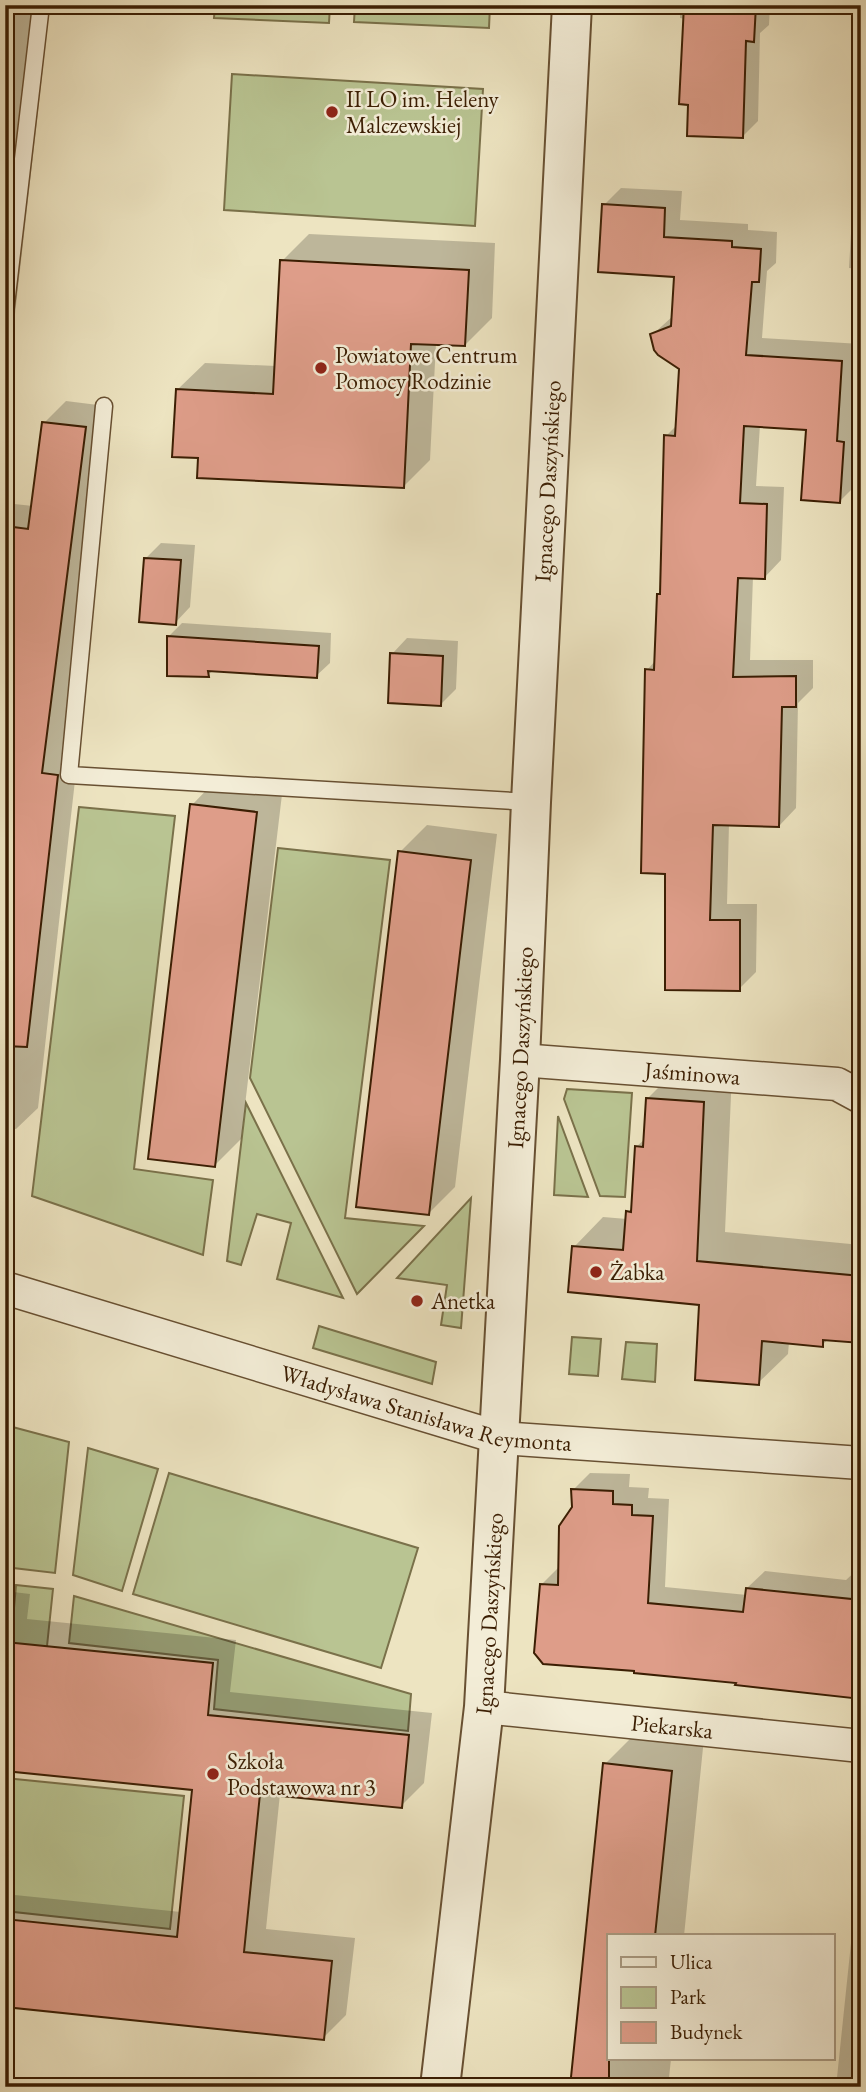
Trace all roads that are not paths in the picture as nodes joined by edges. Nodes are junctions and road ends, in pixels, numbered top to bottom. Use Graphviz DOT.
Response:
graph roads {
  1 [pos="41,5"];
  2 [pos="572,5"];
  3 [pos="5,313"];
  4 [pos="104,405"];
  5 [pos="531,802"];
  6 [pos="520,1060"];
  7 [pos="861,1097"];
  8 [pos="5,1288"];
  9 [pos="500,1438"];
  10 [pos="861,1463"];
  11 [pos="484,1707"];
  12 [pos="861,1746"];
  13 [pos="440,2087"];
  1 -- 3 [label="lane"];
  2 -- 5 [label="street, Ignacego Daszyńskiego"];
  4 -- 5 [label="lane"];
  5 -- 6 [label="street, Ignacego Daszyńskiego"];
  6 -- 7 [label="street, Jaśminowa"];
  6 -- 9 [label="street, Ignacego Daszyńskiego"];
  8 -- 9 [label="street, Władysława Stanisława Reymonta"];
  9 -- 10 [label="street, Władysława Stanisława Reymonta"];
  9 -- 11 [label="street, Ignacego Daszyńskiego"];
  11 -- 12 [label="street, Piekarska"];
  11 -- 13 [label="street, Ignacego Daszyńskiego"];
}
